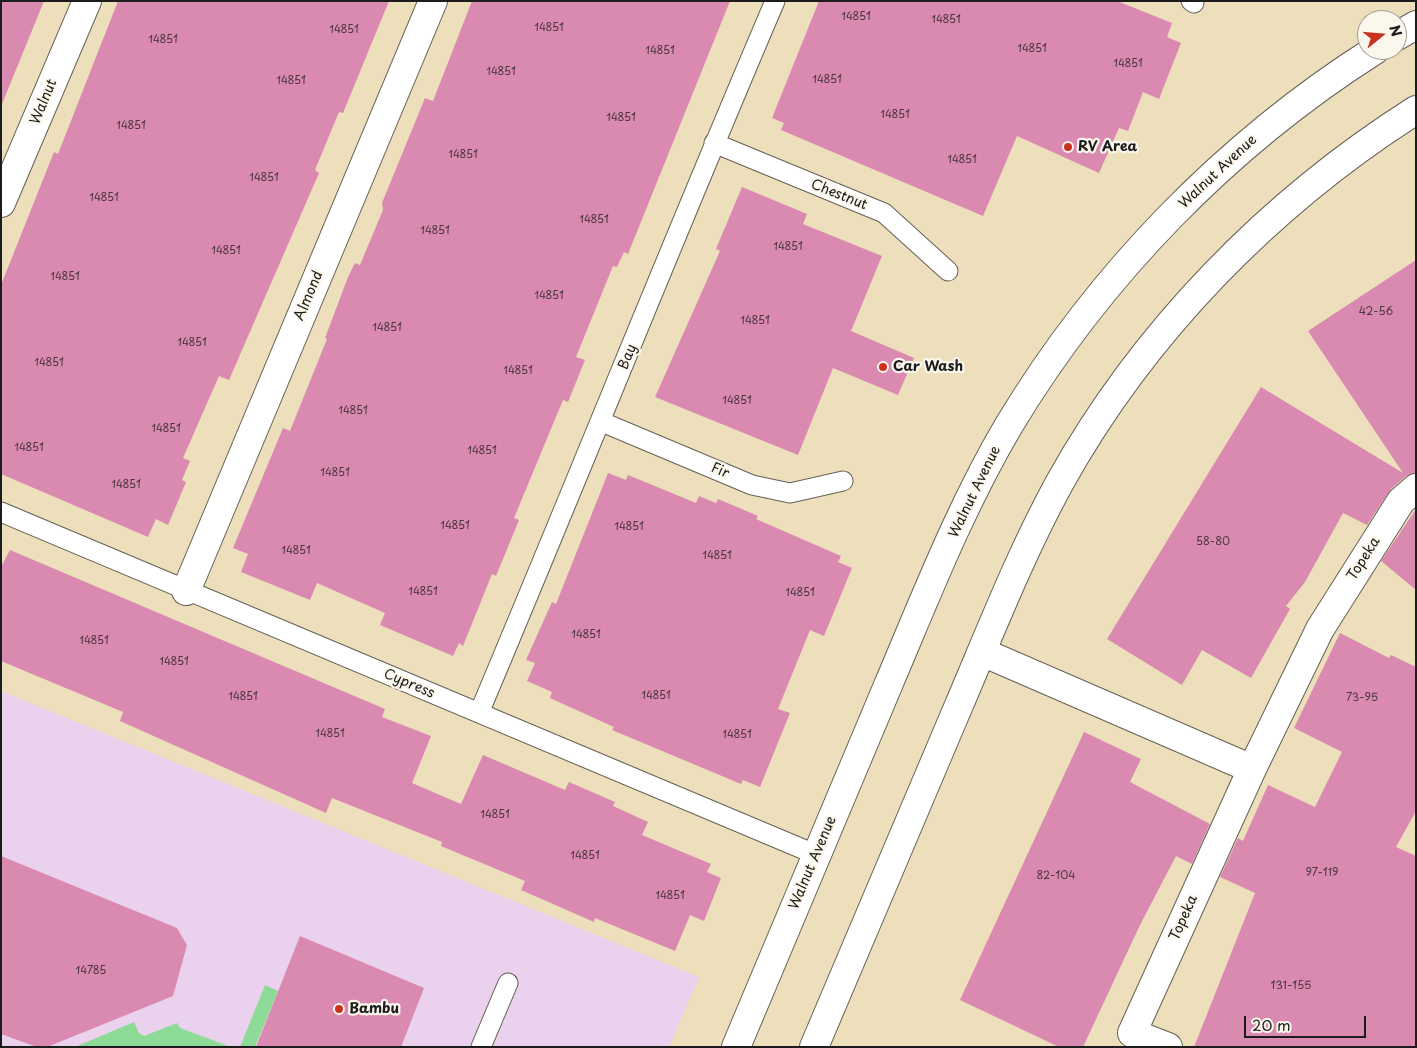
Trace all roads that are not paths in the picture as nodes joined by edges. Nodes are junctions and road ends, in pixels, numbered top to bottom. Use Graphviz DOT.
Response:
graph roads {
  1 [pos="87,1"];
  2 [pos="433,1"];
  3 [pos="775,1"];
  4 [pos="1361,60"];
  5 [pos="1416,110"];
  6 [pos="714,143"];
  7 [pos="1,204"];
  8 [pos="948,271"];
  9 [pos="602,422"];
  10 [pos="842,481"];
  11 [pos="1416,488"];
  12 [pos="1,512"];
  13 [pos="186,591"];
  14 [pos="982,652"];
  15 [pos="479,713"];
  16 [pos="1252,768"];
  17 [pos="817,854"];
  18 [pos="508,983"];
  19 [pos="481,1047"];
  20 [pos="736,1047"];
  21 [pos="814,1047"];
  22 [pos="1168,1047"];
  1 -- 7 [label="main road, Walnut"];
  2 -- 13 [label="main road, Almond"];
  3 -- 6 [label="lane, Bay"];
  4 -- 17 [label="main road, Walnut Avenue"];
  5 -- 14 [label="main road"];
  6 -- 8 [label="lane, Chestnut"];
  6 -- 9 [label="lane, Bay"];
  9 -- 10 [label="lane, Fir"];
  9 -- 15 [label="lane, Bay"];
  11 -- 16 [label="main road, Topeka"];
  12 -- 13 [label="lane, Cypress"];
  13 -- 15 [label="lane, Cypress"];
  14 -- 16 [label="main road"];
  14 -- 21 [label="main road"];
  15 -- 17 [label="lane, Cypress"];
  16 -- 22 [label="main road, Topeka"];
  17 -- 20 [label="main road, Walnut Avenue"];
  18 -- 19 [label="lane"];
}
